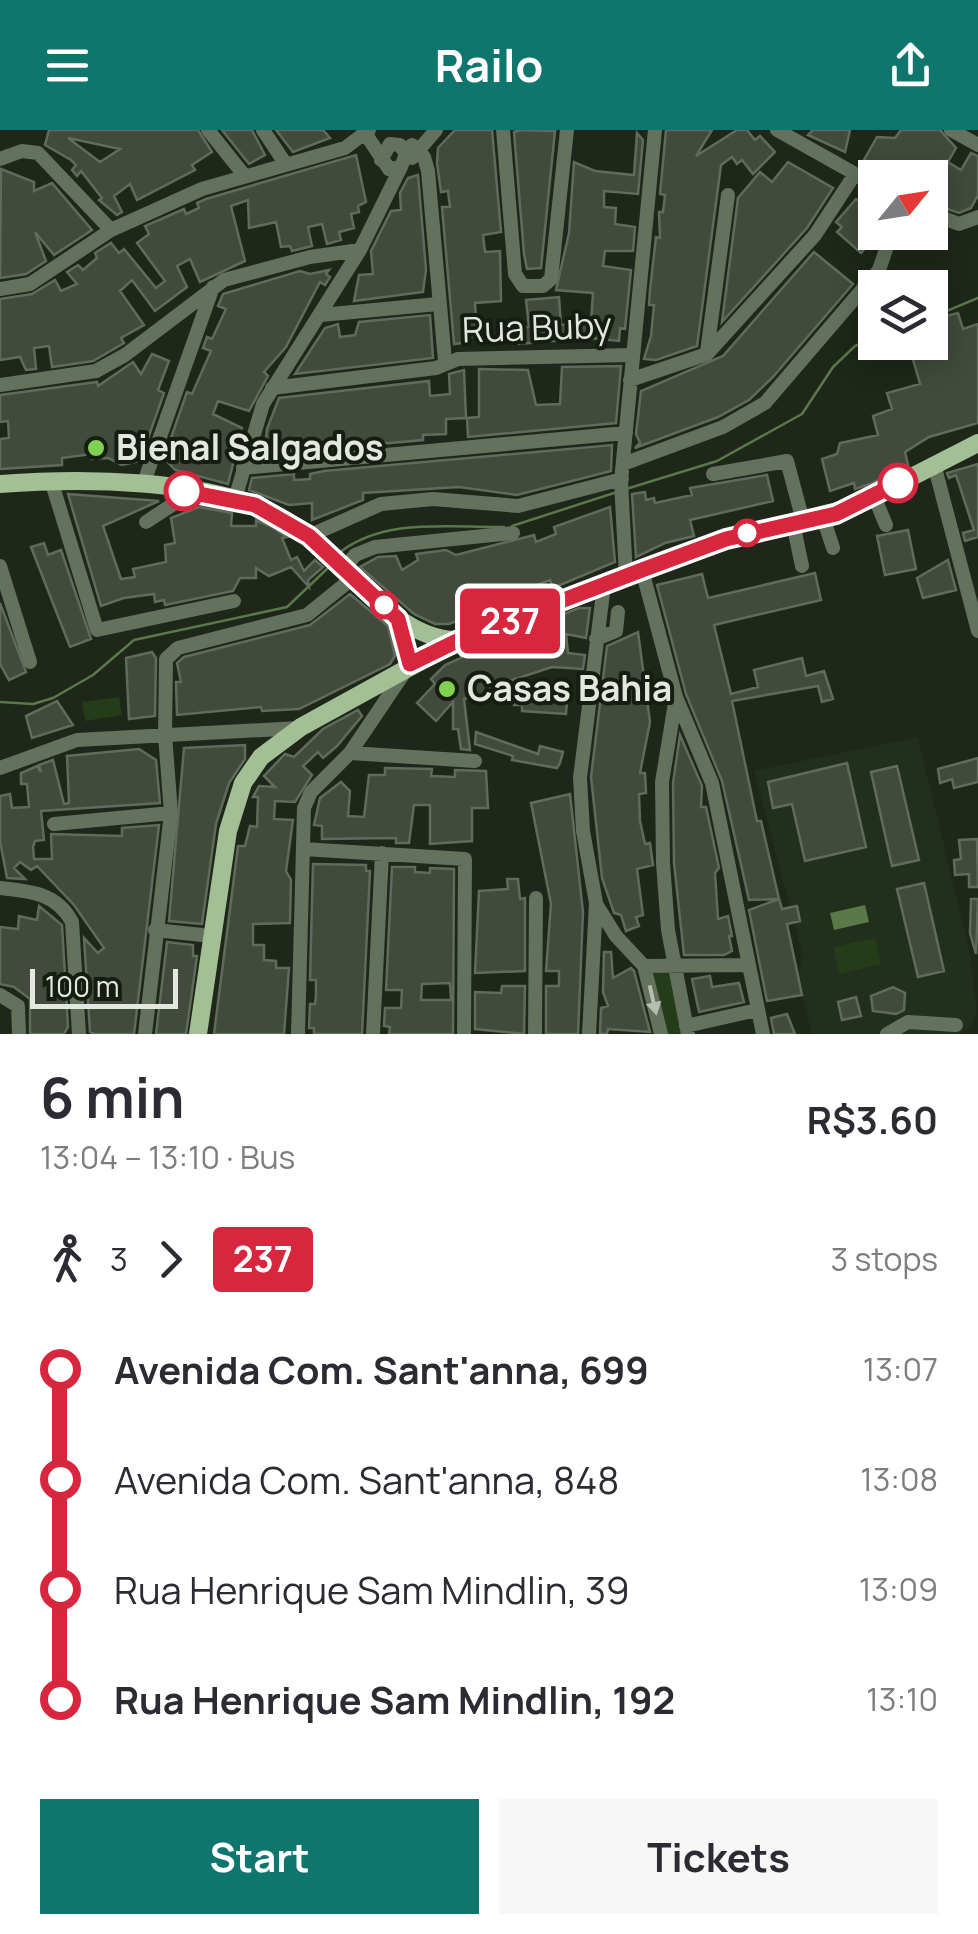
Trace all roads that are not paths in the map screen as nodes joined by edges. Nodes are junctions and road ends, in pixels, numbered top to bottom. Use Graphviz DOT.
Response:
graph roads {
  1 [pos="208,130"];
  2 [pos="262,130"];
  3 [pos="434,130"];
  4 [pos="503,130"];
  5 [pos="567,130"];
  6 [pos="655,130"];
  7 [pos="776,130"];
  8 [pos="951,130"];
  9 [pos="366,133"];
  10 [pos="978,145"];
  11 [pos="406,154"];
  12 [pos="0,159"];
  13 [pos="382,162"];
  14 [pos="284,163"];
  15 [pos="855,174"];
  16 [pos="244,176"];
  17 [pos="858,176"];
  18 [pos="728,194"];
  19 [pos="382,202"];
  20 [pos="112,230"];
  21 [pos="360,250"];
  22 [pos="214,286"];
  23 [pos="0,289"];
  24 [pos="438,304"];
  25 [pos="858,305"];
  26 [pos="321,315"];
  27 [pos="707,354"];
  28 [pos="632,355"];
  29 [pos="444,361"];
  30 [pos="630,380"];
  31 [pos="0,384"];
  32 [pos="272,388"];
  33 [pos="626,433"];
  34 [pos="978,442"];
  35 [pos="934,464"];
  36 [pos="243,468"];
  37 [pos="713,474"];
  38 [pos="622,475"];
  39 [pos="51,480"];
  40 [pos="0,484"];
  41 [pos="143,485"];
  42 [pos="192,492"];
  43 [pos="874,496"];
  44 [pos="236,499"];
  45 [pos="823,517"];
  46 [pos="146,522"];
  47 [pos="798,522"];
  48 [pos="886,525"];
  49 [pos="514,533"];
  50 [pos="310,537"];
  51 [pos="833,548"];
  52 [pos="0,566"];
  53 [pos="802,566"];
  54 [pos="347,570"];
  55 [pos="634,573"];
  56 [pos="604,586"];
  57 [pos="234,601"];
  58 [pos="618,612"];
  59 [pos="398,619"];
  60 [pos="978,632"];
  61 [pos="596,639"];
  62 [pos="459,640"];
  63 [pos="30,662"];
  64 [pos="410,664"];
  65 [pos="676,697"];
  66 [pos="300,728"];
  67 [pos="232,733"];
  68 [pos="165,735"];
  69 [pos="350,753"];
  70 [pos="261,757"];
  71 [pos="475,761"];
  72 [pos="0,768"];
  73 [pos="171,813"];
  74 [pos="54,824"];
  75 [pos="303,849"];
  76 [pos="382,853"];
  77 [pos="0,888"];
  78 [pos="536,898"];
  79 [pos="596,903"];
  80 [pos="155,930"];
  81 [pos="207,935"];
  82 [pos="616,936"];
  83 [pos="592,942"];
  84 [pos="674,964"];
  85 [pos="748,965"];
  86 [pos="644,966"];
  87 [pos="0,995"];
  88 [pos="757,1010"];
  89 [pos="956,1025"];
  90 [pos="687,1030"];
  91 [pos="19,1034"];
  92 [pos="79,1034"];
  93 [pos="145,1034"];
  94 [pos="198,1034"];
  95 [pos="208,1034"];
  96 [pos="298,1034"];
  97 [pos="374,1034"];
  98 [pos="464,1034"];
  99 [pos="535,1034"];
  100 [pos="589,1034"];
  101 [pos="662,1034"];
  102 [pos="763,1034"];
  103 [pos="886,1034"];
  1 -- 16 [label="street"];
  2 -- 14 [label="street"];
  3 -- 11 [label="street"];
  4 -- 5 [label="street"];
  6 -- 28 [label="street"];
  7 -- 15 [label="street"];
  8 -- 10 [label="street"];
  9 -- 11 [label="street"];
  9 -- 13 [label="street"];
  9 -- 14 [label="street"];
  11 -- 13 [label="street"];
  11 -- 13 [label="street"];
  11 -- 19 [label="street"];
  11 -- 24 [label="street"];
  12 -- 20 [label="street"];
  13 -- 19 [label="street"];
  14 -- 16 [label="street"];
  15 -- 17 [label="street"];
  15 -- 27 [label="street"];
  16 -- 20 [label="street"];
  18 -- 27 [label="street"];
  19 -- 21 [label="street"];
  20 -- 23 [label="street"];
  21 -- 22 [label="street"];
  21 -- 26 [label="street"];
  22 -- 31 [label="street"];
  22 -- 41 [label="street"];
  24 -- 26 [label="street"];
  24 -- 29 [label="street"];
  25 -- 38 [label="street"];
  26 -- 32 [label="street"];
  27 -- 30 [label="street"];
  28 -- 29 [label="street, Rua Buby"];
  28 -- 30 [label="street"];
  29 -- 32 [label="street, Rua Buby"];
  30 -- 33 [label="street"];
  32 -- 36 [label="street"];
  33 -- 36 [label="street"];
  33 -- 38 [label="street"];
  34 -- 35 [label="main road"];
  35 -- 43 [label="main road"];
  35 -- 60 [label="street"];
  36 -- 44 [label="street"];
  37 -- 47 [label="street"];
  38 -- 50 [label="street"];
  38 -- 55 [label="street"];
  39 -- 40 [label="main road"];
  39 -- 41 [label="main road"];
  39 -- 57 [label="street"];
  41 -- 42 [label="main road"];
  42 -- 44 [label="main road"];
  42 -- 46 [label="street"];
  43 -- 45 [label="main road"];
  43 -- 48 [label="street"];
  44 -- 50 [label="main road"];
  45 -- 47 [label="main road"];
  45 -- 51 [label="street"];
  47 -- 53 [label="street"];
  47 -- 55 [label="main road"];
  49 -- 54 [label="street"];
  50 -- 54 [label="main road"];
  52 -- 63 [label="street"];
  54 -- 59 [label="main road"];
  54 -- 68 [label="street"];
  55 -- 56 [label="main road"];
  55 -- 65 [label="street"];
  56 -- 61 [label="street"];
  56 -- 62 [label="main road"];
  58 -- 61 [label="street"];
  59 -- 62 [label="main road"];
  59 -- 64 [label="main road"];
  61 -- 79 [label="street"];
  62 -- 64 [label="main road"];
  64 -- 66 [label="main road"];
  64 -- 69 [label="street"];
  65 -- 84 [label="street"];
  65 -- 85 [label="street"];
  66 -- 67 [label="street"];
  66 -- 70 [label="main road"];
  67 -- 68 [label="street"];
  67 -- 70 [label="street"];
  68 -- 72 [label="street"];
  68 -- 73 [label="street"];
  69 -- 71 [label="street"];
  69 -- 75 [label="street"];
  70 -- 81 [label="main road"];
  73 -- 74 [label="street"];
  73 -- 80 [label="street"];
  75 -- 76 [label="street"];
  75 -- 96 [label="street"];
  76 -- 97 [label="street"];
  76 -- 98 [label="street"];
  77 -- 92 [label="street"];
  78 -- 99 [label="street"];
  79 -- 82 [label="street"];
  79 -- 83 [label="street"];
  80 -- 81 [label="street"];
  80 -- 93 [label="street"];
  81 -- 94 [label="main road"];
  81 -- 95 [label="main road"];
  82 -- 83 [label="street"];
  82 -- 86 [label="street"];
  83 -- 100 [label="street"];
  84 -- 85 [label="street"];
  84 -- 86 [label="street"];
  84 -- 90 [label="street"];
  85 -- 88 [label="street"];
  86 -- 101 [label="street, one-way"];
  87 -- 91 [label="street"];
  88 -- 90 [label="street"];
  88 -- 102 [label="street"];
  89 -- 103 [label="street"];
}
